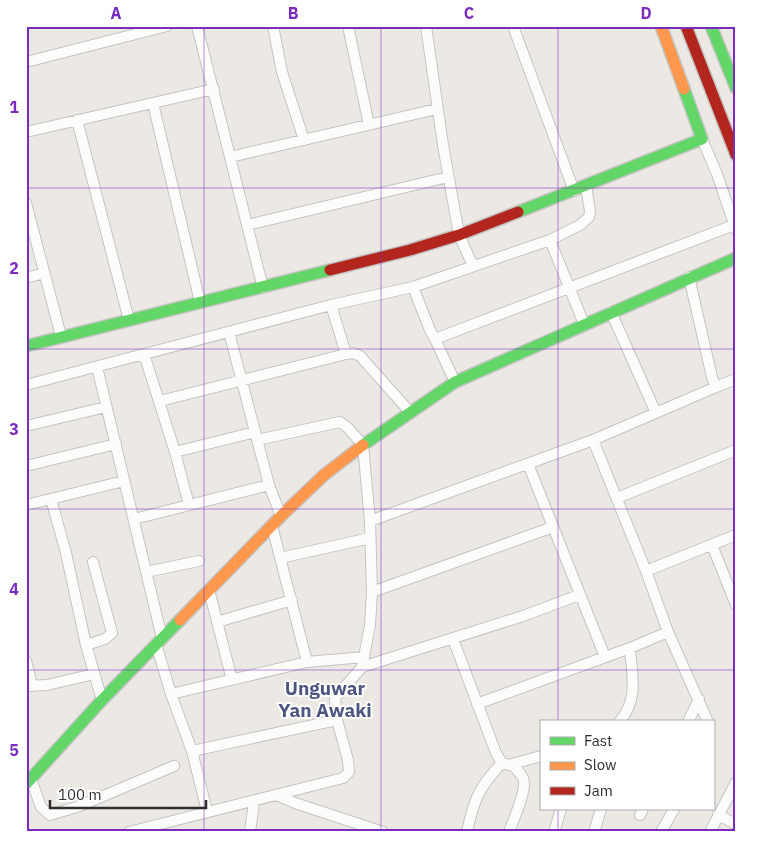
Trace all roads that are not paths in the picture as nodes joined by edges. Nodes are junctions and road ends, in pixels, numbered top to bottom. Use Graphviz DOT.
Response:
graph roads {
  1 [pos="167,26"];
  2 [pos="197,26"];
  3 [pos="273,26"];
  4 [pos="348,26"];
  5 [pos="426,26"];
  6 [pos="513,26"];
  7 [pos="661,26"];
  8 [pos="686,26"];
  9 [pos="711,26"];
  10 [pos="26,62"];
  11 [pos="736,88"];
  12 [pos="214,89"];
  13 [pos="153,103"];
  14 [pos="438,110"];
  15 [pos="77,120"];
  16 [pos="369,125"];
  17 [pos="26,132"];
  18 [pos="702,139"];
  19 [pos="304,140"];
  20 [pos="736,155"];
  21 [pos="230,157"];
  22 [pos="448,176"];
  23 [pos="586,186"];
  24 [pos="574,191"];
  25 [pos="27,206"];
  26 [pos="247,225"];
  27 [pos="735,227"];
  28 [pos="459,235"];
  29 [pos="550,240"];
  30 [pos="736,258"];
  31 [pos="473,266"];
  32 [pos="44,273"];
  33 [pos="26,278"];
  34 [pos="689,278"];
  35 [pos="413,287"];
  36 [pos="263,288"];
  37 [pos="569,289"];
  38 [pos="200,302"];
  39 [pos="331,305"];
  40 [pos="611,312"];
  41 [pos="129,320"];
  42 [pos="584,324"];
  43 [pos="229,332"];
  44 [pos="62,336"];
  45 [pos="435,339"];
  46 [pos="26,346"];
  47 [pos="144,354"];
  48 [pos="346,354"];
  49 [pos="97,367"];
  50 [pos="736,379"];
  51 [pos="242,381"];
  52 [pos="455,382"];
  53 [pos="26,385"];
  54 [pos="716,387"];
  55 [pos="160,401"];
  56 [pos="106,407"];
  57 [pos="410,412"];
  58 [pos="656,413"];
  59 [pos="26,426"];
  60 [pos="256,436"];
  61 [pos="593,440"];
  62 [pos="116,444"];
  63 [pos="363,444"];
  64 [pos="736,450"];
  65 [pos="176,452"];
  66 [pos="528,464"];
  67 [pos="26,466"];
  68 [pos="124,481"];
  69 [pos="269,485"];
  70 [pos="617,498"];
  71 [pos="51,499"];
  72 [pos="26,505"];
  73 [pos="189,505"];
  74 [pos="281,516"];
  75 [pos="134,519"];
  76 [pos="370,521"];
  77 [pos="272,526"];
  78 [pos="552,528"];
  79 [pos="736,535"];
  80 [pos="370,538"];
  81 [pos="712,545"];
  82 [pos="280,558"];
  83 [pos="199,561"];
  84 [pos="93,562"];
  85 [pos="646,571"];
  86 [pos="146,572"];
  87 [pos="209,590"];
  88 [pos="372,592"];
  89 [pos="579,595"];
  90 [pos="292,600"];
  91 [pos="736,605"];
  92 [pos="217,622"];
  93 [pos="668,632"];
  94 [pos="452,639"];
  95 [pos="159,641"];
  96 [pos="86,645"];
  97 [pos="630,648"];
  98 [pos="605,657"];
  99 [pos="26,661"];
  100 [pos="308,662"];
  101 [pos="363,662"];
  102 [pos="94,674"];
  103 [pos="232,680"];
  104 [pos="29,686"];
  105 [pos="171,694"];
  106 [pos="699,699"];
  107 [pos="102,700"];
  108 [pos="477,704"];
  109 [pos="337,720"];
  110 [pos="621,720"];
  111 [pos="689,720"];
  112 [pos="707,720"];
  113 [pos="192,751"];
  114 [pos="540,756"];
  115 [pos="508,764"];
  116 [pos="174,766"];
  117 [pos="29,782"];
  118 [pos="736,782"];
  119 [pos="276,795"];
  120 [pos="254,802"];
  121 [pos="561,810"];
  122 [pos="601,810"];
  123 [pos="673,810"];
  124 [pos="207,811"];
  125 [pos="718,815"];
  126 [pos="736,824"];
  127 [pos="166,827"];
  128 [pos="129,832"];
  129 [pos="250,832"];
  130 [pos="383,832"];
  131 [pos="467,832"];
  132 [pos="509,832"];
  133 [pos="554,832"];
  134 [pos="594,832"];
  135 [pos="661,832"];
  136 [pos="710,832"];
  1 -- 10 [label="street"];
  2 -- 12 [label="street"];
  3 -- 19 [label="street"];
  4 -- 16 [label="street"];
  5 -- 14 [label="street"];
  6 -- 24 [label="street"];
  7 -- 18 [label="street"];
  8 -- 20 [label="street"];
  9 -- 11 [label="street"];
  12 -- 13 [label="street"];
  12 -- 21 [label="street"];
  13 -- 15 [label="street"];
  13 -- 38 [label="street"];
  14 -- 16 [label="street"];
  14 -- 22 [label="street"];
  15 -- 17 [label="street"];
  15 -- 41 [label="street"];
  16 -- 19 [label="street"];
  18 -- 23 [label="street"];
  18 -- 27 [label="street"];
  19 -- 21 [label="street"];
  21 -- 26 [label="street"];
  22 -- 26 [label="street"];
  22 -- 28 [label="street"];
  23 -- 24 [label="street"];
  23 -- 29 [label="street"];
  24 -- 28 [label="street"];
  25 -- 32 [label="street"];
  26 -- 36 [label="street"];
  27 -- 37 [label="street"];
  28 -- 31 [label="street"];
  28 -- 36 [label="street"];
  29 -- 31 [label="street"];
  29 -- 37 [label="street"];
  30 -- 34 [label="street"];
  31 -- 35 [label="street"];
  32 -- 33 [label="street"];
  32 -- 44 [label="street"];
  34 -- 40 [label="street"];
  34 -- 54 [label="street"];
  35 -- 39 [label="street"];
  35 -- 45 [label="street"];
  36 -- 38 [label="street"];
  37 -- 42 [label="street"];
  37 -- 45 [label="street"];
  38 -- 41 [label="street"];
  39 -- 43 [label="street"];
  39 -- 48 [label="street"];
  40 -- 42 [label="street"];
  40 -- 58 [label="street"];
  41 -- 44 [label="street"];
  42 -- 52 [label="street"];
  43 -- 47 [label="street"];
  43 -- 51 [label="street"];
  44 -- 46 [label="street"];
  45 -- 52 [label="street"];
  47 -- 49 [label="street"];
  47 -- 55 [label="street"];
  48 -- 51 [label="street"];
  48 -- 57 [label="street"];
  49 -- 53 [label="street"];
  49 -- 56 [label="street"];
  50 -- 54 [label="street"];
  51 -- 55 [label="street"];
  51 -- 60 [label="street"];
  52 -- 57 [label="street"];
  54 -- 58 [label="street"];
  55 -- 65 [label="street"];
  56 -- 59 [label="street"];
  56 -- 62 [label="street"];
  57 -- 63 [label="street"];
  58 -- 61 [label="street"];
  60 -- 63 [label="street"];
  60 -- 65 [label="street"];
  60 -- 69 [label="street"];
  61 -- 66 [label="street"];
  61 -- 70 [label="street"];
  62 -- 67 [label="street"];
  62 -- 68 [label="street"];
  63 -- 74 [label="street"];
  63 -- 76 [label="street"];
  64 -- 70 [label="street"];
  65 -- 73 [label="street"];
  66 -- 76 [label="street"];
  66 -- 78 [label="street"];
  68 -- 71 [label="street"];
  68 -- 75 [label="street"];
  69 -- 73 [label="street"];
  69 -- 74 [label="street"];
  70 -- 85 [label="street"];
  71 -- 72 [label="street"];
  71 -- 96 [label="street"];
  73 -- 75 [label="street"];
  74 -- 77 [label="street"];
  75 -- 86 [label="street"];
  76 -- 80 [label="street"];
  77 -- 82 [label="street"];
  77 -- 87 [label="street"];
  78 -- 88 [label="street"];
  78 -- 89 [label="street"];
  79 -- 81 [label="street"];
  80 -- 82 [label="street"];
  80 -- 88 [label="street"];
  81 -- 85 [label="street"];
  81 -- 91 [label="street"];
  82 -- 90 [label="street"];
  83 -- 86 [label="street"];
  84 -- 96 [label="street"];
  85 -- 93 [label="street"];
  86 -- 95 [label="street"];
  87 -- 92 [label="street"];
  87 -- 95 [label="street"];
  88 -- 101 [label="street"];
  89 -- 94 [label="street"];
  89 -- 98 [label="street"];
  90 -- 92 [label="street"];
  90 -- 100 [label="street"];
  92 -- 103 [label="street"];
  93 -- 97 [label="street"];
  93 -- 106 [label="street"];
  94 -- 101 [label="street"];
  94 -- 108 [label="street"];
  95 -- 105 [label="street"];
  95 -- 107 [label="street"];
  96 -- 102 [label="street"];
  97 -- 98 [label="street"];
  97 -- 110 [label="street"];
  98 -- 108 [label="street"];
  99 -- 104 [label="street"];
  100 -- 101 [label="street"];
  100 -- 103 [label="street"];
  101 -- 109 [label="street"];
  102 -- 104 [label="street"];
  102 -- 107 [label="street"];
  103 -- 105 [label="street"];
  105 -- 113 [label="street"];
  106 -- 111 [label="street"];
  106 -- 112 [label="street"];
  107 -- 117 [label="street"];
  108 -- 115 [label="street"];
  109 -- 113 [label="street"];
  109 -- 119 [label="street"];
  113 -- 124 [label="street"];
  114 -- 115 [label="street"];
  115 -- 131 [label="street"];
  115 -- 132 [label="street"];
  116 -- 117 [label="street"];
  118 -- 125 [label="street"];
  119 -- 120 [label="street"];
  119 -- 130 [label="street"];
  120 -- 124 [label="street"];
  120 -- 129 [label="street"];
  121 -- 133 [label="street"];
  122 -- 134 [label="street"];
  123 -- 135 [label="street"];
  124 -- 127 [label="street"];
  125 -- 126 [label="street"];
  125 -- 136 [label="street"];
  127 -- 128 [label="street"];
}
